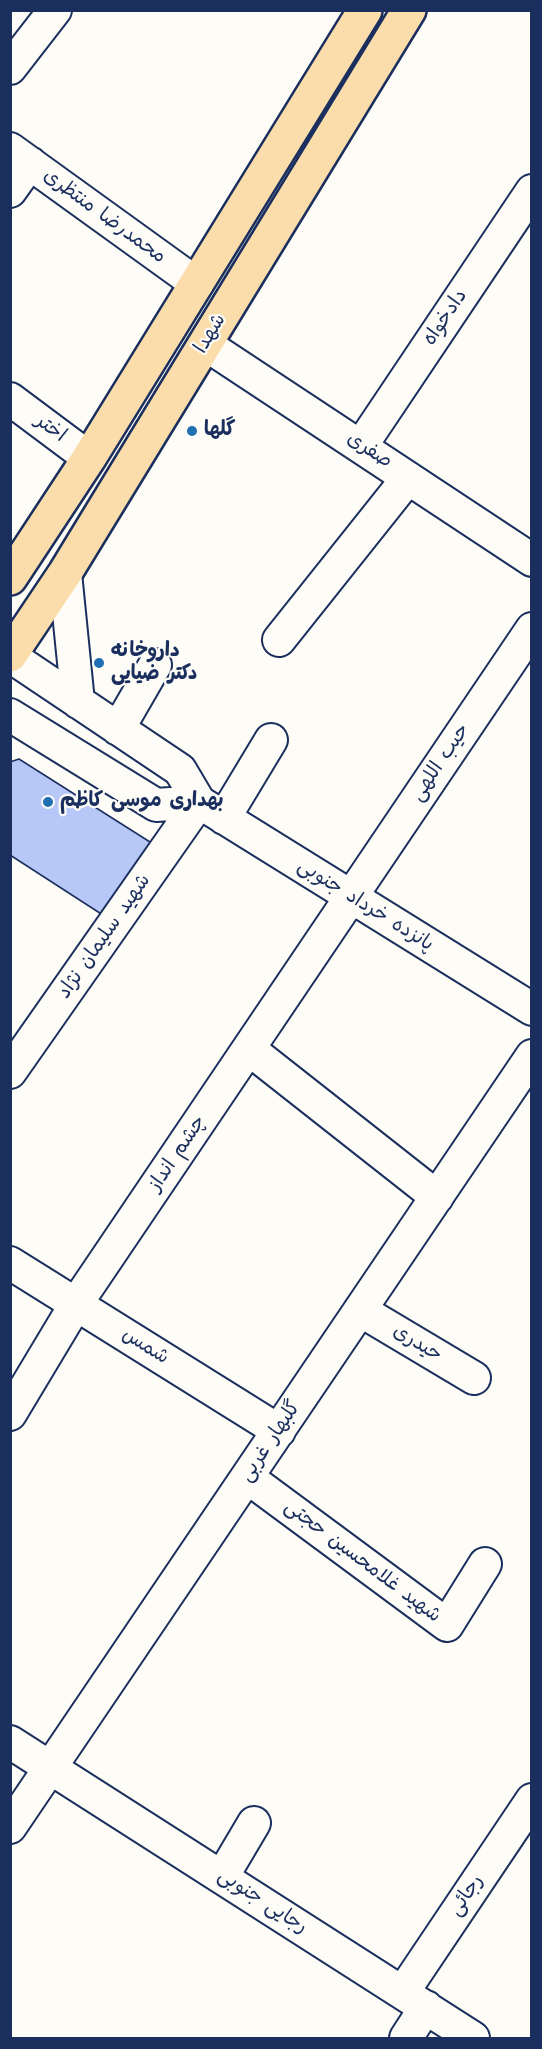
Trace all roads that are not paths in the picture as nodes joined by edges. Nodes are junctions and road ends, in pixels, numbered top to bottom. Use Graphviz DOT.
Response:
graph roads {
  1 [pos="55,10"];
  2 [pos="365,10"];
  3 [pos="409,10"];
  4 [pos="10,68"];
  5 [pos="20,156"];
  6 [pos="531,190"];
  7 [pos="10,191"];
  8 [pos="197,284"];
  9 [pos="205,344"];
  10 [pos="10,399"];
  11 [pos="361,446"];
  12 [pos="89,458"];
  13 [pos="408,478"];
  14 [pos="20,551"];
  15 [pos="530,554"];
  16 [pos="65,573"];
  17 [pos="10,578"];
  18 [pos="531,629"];
  19 [pos="279,640"];
  20 [pos="10,656"];
  21 [pos="155,665"];
  22 [pos="78,702"];
  23 [pos="10,716"];
  24 [pos="118,729"];
  25 [pos="271,740"];
  26 [pos="211,810"];
  27 [pos="351,898"];
  28 [pos="531,1009"];
  29 [pos="249,1049"];
  30 [pos="531,1056"];
  31 [pos="10,1072"];
  32 [pos="437,1197"];
  33 [pos="10,1263"];
  34 [pos="76,1304"];
  35 [pos="360,1310"];
  36 [pos="474,1378"];
  37 [pos="10,1414"];
  38 [pos="279,1431"];
  39 [pos="248,1477"];
  40 [pos="485,1564"];
  41 [pos="10,1742"];
  42 [pos="50,1767"];
  43 [pos="531,1800"];
  44 [pos="254,1823"];
  45 [pos="10,1827"];
  46 [pos="222,1877"];
  47 [pos="414,1999"];
  48 [pos="406,2038"];
  49 [pos="473,2038"];
  1 -- 4 [label="street"];
  2 -- 8 [label="main road, شهدا"];
  3 -- 9 [label="main road, شهدا"];
  5 -- 7 [label="street"];
  5 -- 8 [label="street, محمدرضا منتظری"];
  6 -- 11 [label="street, دادخواه"];
  8 -- 12 [label="main road, شهدا"];
  9 -- 11 [label="street, صفری"];
  9 -- 16 [label="main road, شهدا"];
  10 -- 12 [label="street, اختر"];
  11 -- 13 [label="street, صفری"];
  12 -- 14 [label="main road, شهدا"];
  13 -- 15 [label="street, صفری"];
  13 -- 19 [label="street"];
  14 -- 17 [label="main road, شهدا"];
  16 -- 20 [label="main road, شهدا"];
  16 -- 22 [label="street"];
  18 -- 27 [label="street, حیب اللهی"];
  20 -- 22 [label="street"];
  21 -- 24 [label="street"];
  22 -- 24 [label="street"];
  23 -- 26 [label="street"];
  24 -- 26 [label="street"];
  25 -- 26 [label="street, شهید سلیمان نژاد"];
  26 -- 27 [label="street, پانزده خرداد جنوبی"];
  26 -- 31 [label="street, شهید سلیمان نژاد"];
  27 -- 28 [label="street, پانزده خرداد جنوبی"];
  27 -- 29 [label="street, چشم انداز"];
  29 -- 32 [label="street"];
  29 -- 34 [label="street, چشم انداز"];
  30 -- 32 [label="street, گلبهار غربی"];
  32 -- 35 [label="street, گلبهار غربی"];
  33 -- 34 [label="street, شمس"];
  34 -- 37 [label="street, چشم انداز"];
  34 -- 38 [label="street, شمس"];
  35 -- 36 [label="street, حیدری"];
  35 -- 38 [label="street, گلبهار غربی"];
  38 -- 39 [label="street, گلبهار غربی"];
  39 -- 40 [label="street, شهید غلامحسین حجتی"];
  39 -- 42 [label="street, گلبهار غربی"];
  41 -- 42 [label="street, رجایی جنوبی"];
  42 -- 45 [label="street, گلبهار غربی"];
  42 -- 46 [label="street, رجایی جنوبی"];
  43 -- 47 [label="street, رجائی"];
  44 -- 46 [label="street"];
  46 -- 47 [label="street, رجایی جنوبی"];
  47 -- 48 [label="street, رجائی"];
  47 -- 49 [label="street, رجایی جنوبی"];
}
